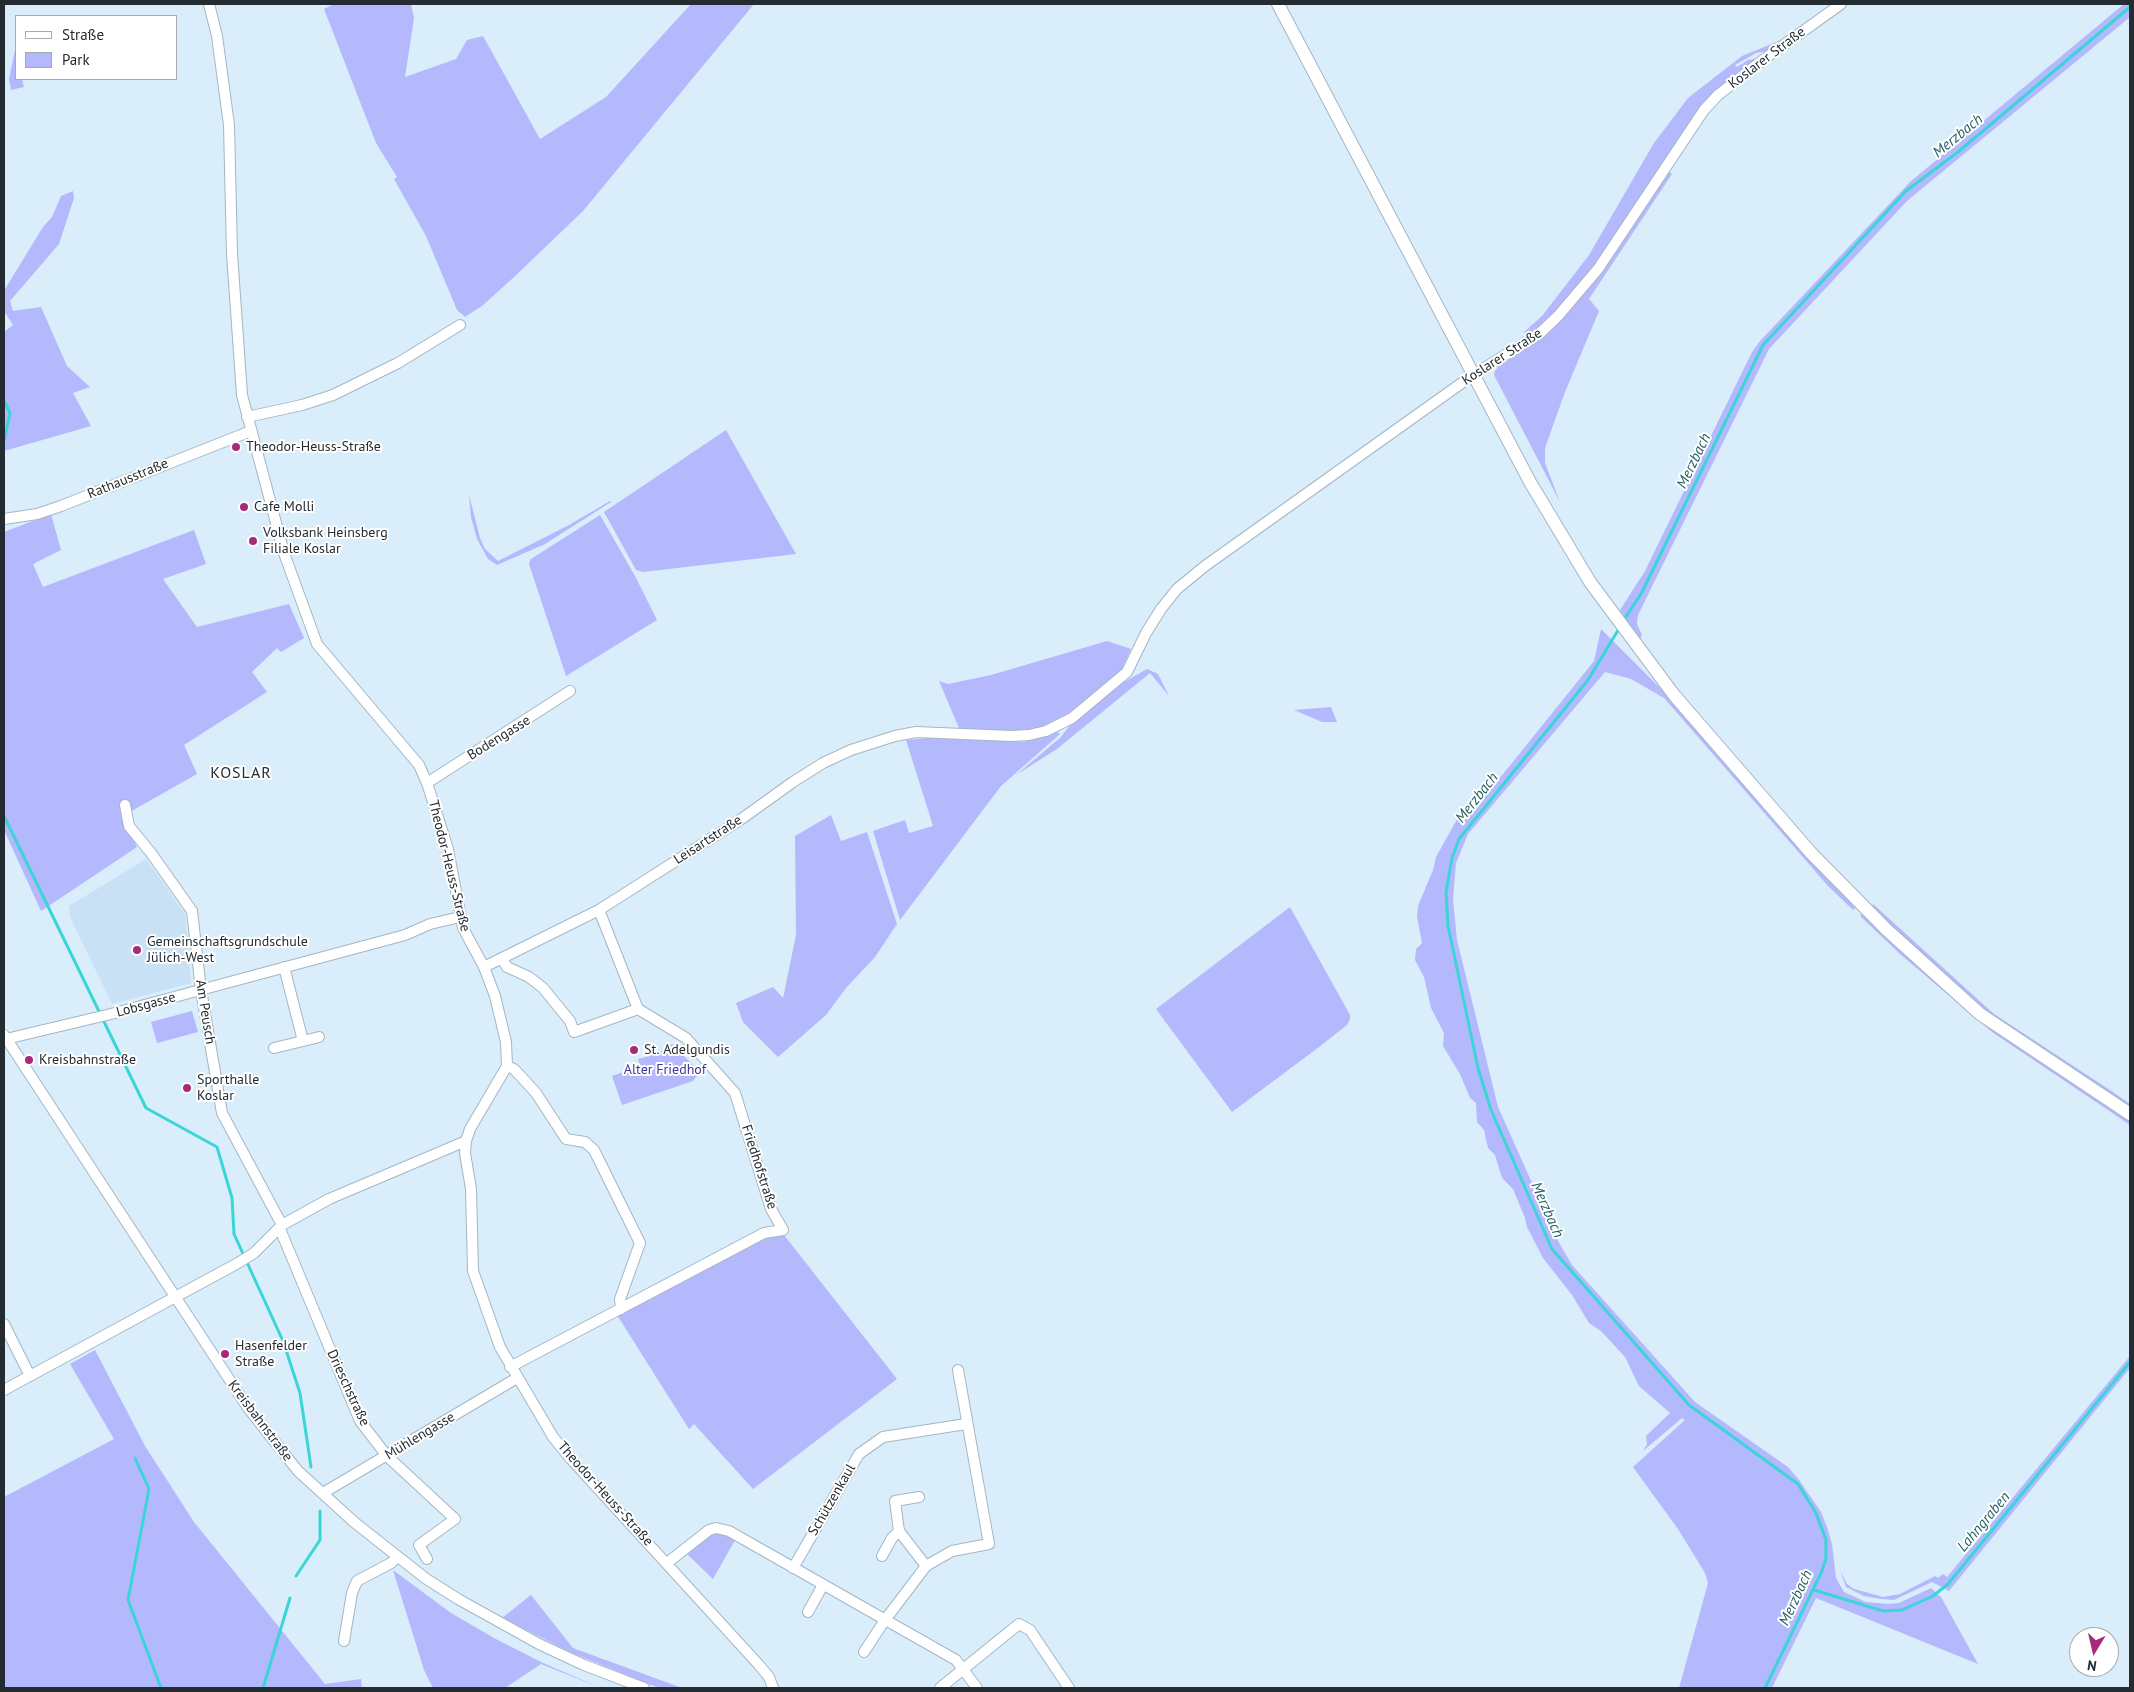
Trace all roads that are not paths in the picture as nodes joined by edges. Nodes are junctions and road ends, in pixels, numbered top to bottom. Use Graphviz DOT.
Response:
graph roads {
  1 [pos="209,4"];
  2 [pos="1278,4"];
  3 [pos="1841,4"];
  4 [pos="460,325"];
  5 [pos="1473,375"];
  6 [pos="247,417"];
  7 [pos="251,431"];
  8 [pos="4,519"];
  9 [pos="1127,672"];
  10 [pos="570,691"];
  11 [pos="427,783"];
  12 [pos="125,805"];
  13 [pos="599,910"];
  14 [pos="460,917"];
  15 [pos="502,959"];
  16 [pos="284,967"];
  17 [pos="484,967"];
  18 [pos="201,990"];
  19 [pos="638,1009"];
  20 [pos="5,1037"];
  21 [pos="319,1037"];
  22 [pos="303,1041"];
  23 [pos="274,1048"];
  24 [pos="507,1066"];
  25 [pos="2130,1114"];
  26 [pos="466,1141"];
  27 [pos="281,1227"];
  28 [pos="176,1297"];
  29 [pos="621,1309"];
  30 [pos="4,1324"];
  31 [pos="510,1367"];
  32 [pos="958,1370"];
  33 [pos="30,1376"];
  34 [pos="517,1378"];
  35 [pos="4,1390"];
  36 [pos="966,1424"];
  37 [pos="387,1456"];
  38 [pos="323,1494"];
  39 [pos="919,1497"];
  40 [pos="899,1532"];
  41 [pos="882,1556"];
  42 [pos="397,1557"];
  43 [pos="427,1559"];
  44 [pos="667,1563"];
  45 [pos="926,1566"];
  46 [pos="794,1568"];
  47 [pos="823,1585"];
  48 [pos="808,1612"];
  49 [pos="885,1620"];
  50 [pos="344,1641"];
  51 [pos="864,1652"];
  52 [pos="964,1669"];
  53 [pos="644,1688"];
  54 [pos="773,1688"];
  55 [pos="940,1688"];
  56 [pos="977,1688"];
  57 [pos="1069,1688"];
  1 -- 6 [label="street, Theodor-Heuss-Straße"];
  2 -- 5 [label="main road"];
  3 -- 5 [label="street, Koslarer Straße"];
  4 -- 6 [label="street"];
  5 -- 9 [label="street, Koslarer Straße"];
  5 -- 25 [label="main road"];
  6 -- 7 [label="street, Theodor-Heuss-Straße"];
  7 -- 8 [label="street, Rathausstraße"];
  7 -- 11 [label="street, Theodor-Heuss-Straße"];
  9 -- 13 [label="street, Leisartstraße"];
  10 -- 11 [label="street, Bodengasse"];
  11 -- 14 [label="street, Theodor-Heuss-Straße"];
  12 -- 18 [label="street, Am Peusch"];
  13 -- 15 [label="street, Leisartstraße"];
  13 -- 19 [label="street"];
  14 -- 16 [label="street, Lobsgasse"];
  14 -- 17 [label="street, Theodor-Heuss-Straße"];
  15 -- 17 [label="street, Leisartstraße"];
  15 -- 19 [label="street"];
  16 -- 18 [label="street, Lobsgasse"];
  16 -- 22 [label="street"];
  17 -- 24 [label="street, Theodor-Heuss-Straße"];
  18 -- 20 [label="street, Lobsgasse"];
  18 -- 27 [label="street, Am Peusch"];
  19 -- 29 [label="street, Friedhofstraße"];
  20 -- 28 [label="street, Kreisbahnstraße"];
  21 -- 22 [label="street"];
  22 -- 23 [label="street"];
  24 -- 26 [label="street, Theodor-Heuss-Straße"];
  24 -- 29 [label="street"];
  26 -- 27 [label="street"];
  26 -- 31 [label="street, Theodor-Heuss-Straße"];
  27 -- 28 [label="street"];
  27 -- 37 [label="street, Drieschstraße"];
  28 -- 33 [label="street"];
  28 -- 38 [label="street, Kreisbahnstraße"];
  29 -- 31 [label="street, Friedhofstraße"];
  30 -- 33 [label="street"];
  31 -- 34 [label="street, Theodor-Heuss-Straße"];
  32 -- 36 [label="street"];
  33 -- 35 [label="street"];
  34 -- 37 [label="street, Mühlengasse"];
  34 -- 44 [label="street, Theodor-Heuss-Straße"];
  36 -- 45 [label="street"];
  36 -- 46 [label="street, Schützenkaul"];
  37 -- 38 [label="street, Mühlengasse"];
  37 -- 43 [label="street, Drieschstraße"];
  38 -- 42 [label="street, Kreisbahnstraße"];
  39 -- 40 [label="street"];
  40 -- 41 [label="street"];
  40 -- 45 [label="street"];
  42 -- 50 [label="street"];
  42 -- 53 [label="street, Kreisbahnstraße"];
  44 -- 46 [label="street"];
  44 -- 54 [label="street, Theodor-Heuss-Straße"];
  45 -- 49 [label="street"];
  46 -- 47 [label="street"];
  47 -- 48 [label="street"];
  47 -- 49 [label="street"];
  49 -- 51 [label="street"];
  49 -- 52 [label="street"];
  52 -- 55 [label="street"];
  52 -- 56 [label="street"];
  52 -- 57 [label="street"];
}
